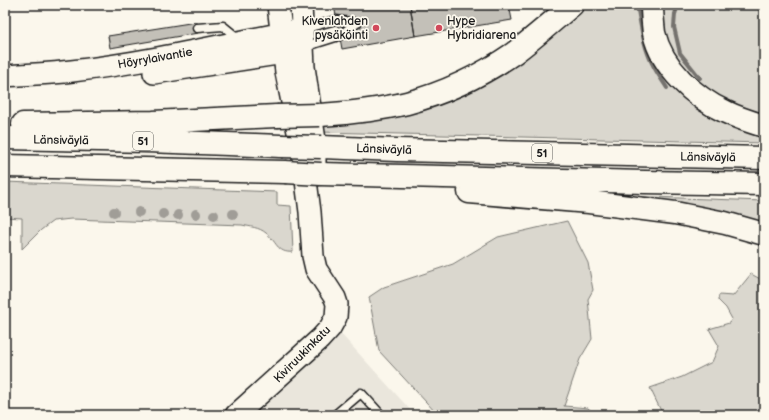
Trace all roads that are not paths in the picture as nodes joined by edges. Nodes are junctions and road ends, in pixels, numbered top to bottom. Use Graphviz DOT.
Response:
graph roads {
  1 [pos="278,5"];
  2 [pos="302,5"];
  3 [pos="572,5"];
  4 [pos="652,5"];
  5 [pos="197,28"];
  6 [pos="303,38"];
  7 [pos="243,42"];
  8 [pos="282,43"];
  9 [pos="5,76"];
  10 [pos="5,86"];
  11 [pos="5,125"];
  12 [pos="764,126"];
  13 [pos="5,138"];
  14 [pos="764,158"];
  15 [pos="5,166"];
  16 [pos="398,177"];
  17 [pos="764,184"];
  18 [pos="310,212"];
  19 [pos="764,234"];
  20 [pos="236,415"];
  21 [pos="335,415"];
  22 [pos="381,415"];
  1 -- 8 [label="street, Kiviruukinkatu"];
  2 -- 6 [label="street, Kiviruukinkatu"];
  3 -- 11 [label="highway, bridge"];
  4 -- 12 [label="highway"];
  5 -- 7 [label="lane"];
  6 -- 6 [label="lane"];
  6 -- 8 [label="street, Höyrylaivantie"];
  6 -- 18 [label="street, Kiviruukinkatu"];
  7 -- 8 [label="street, Höyrylaivantie"];
  7 -- 9 [label="street, Höyrylaivantie"];
  8 -- 10 [label="street, Höyrylaivantie"];
  8 -- 18 [label="street, Kiviruukinkatu"];
  13 -- 14 [label="highway, Länsiväylä / 51, bridge"];
  15 -- 16 [label="highway, 51, bridge"];
  16 -- 17 [label="highway, 51"];
  16 -- 19 [label="highway"];
  18 -- 20 [label="street, Kiviruukinkatu"];
  21 -- 22 [label="lane"];
}
